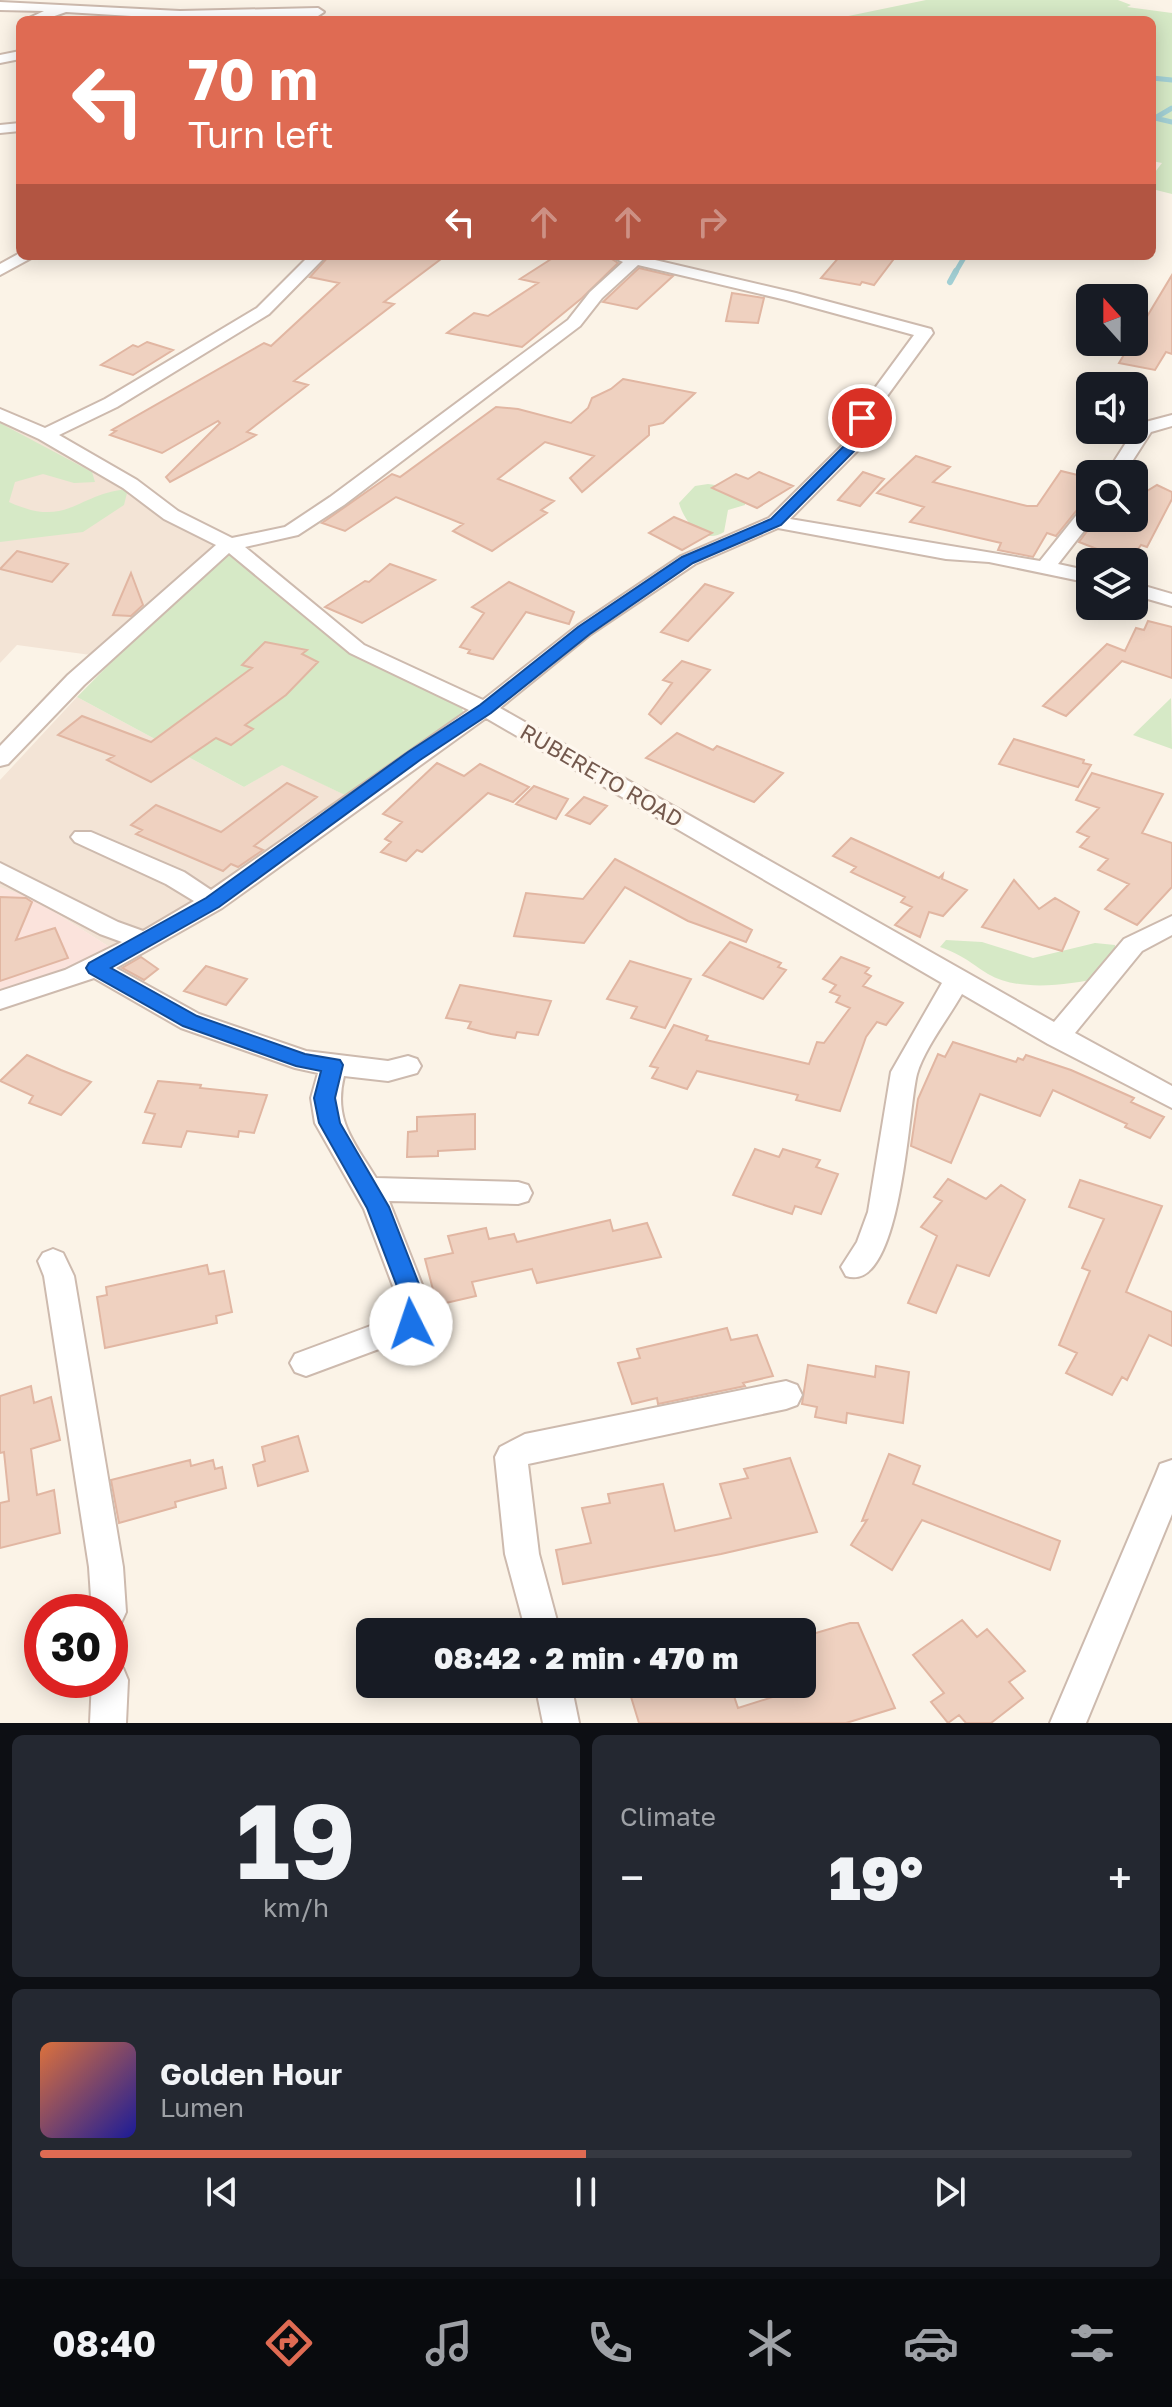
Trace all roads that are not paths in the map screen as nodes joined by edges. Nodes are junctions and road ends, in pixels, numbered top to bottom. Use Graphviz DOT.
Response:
graph roads {
  1 [pos="79,0"];
  2 [pos="0,6"];
  3 [pos="65,8"];
  4 [pos="318,12"];
  5 [pos="42,16"];
  6 [pos="19,260"];
  7 [pos="314,260"];
  8 [pos="624,260"];
  9 [pos="635,260"];
  10 [pos="0,270"];
  11 [pos="0,414"];
  12 [pos="1172,420"];
  13 [pos="45,435"];
  14 [pos="1124,460"];
  15 [pos="776,522"];
  16 [pos="1076,528"];
  17 [pos="230,544"];
  18 [pos="1045,567"];
  19 [pos="1076,574"];
  20 [pos="1148,593"];
  21 [pos="1172,600"];
  22 [pos="485,709"];
  23 [pos="0,759"];
  24 [pos="83,837"];
  25 [pos="0,871"];
  26 [pos="213,902"];
  27 [pos="1172,924"];
  28 [pos="144,941"];
  29 [pos="96,968"];
  30 [pos="957,979"];
  31 [pos="0,1000"];
  32 [pos="1057,1037"];
  33 [pos="333,1065"];
  34 [pos="408,1066"];
  35 [pos="1172,1098"];
  36 [pos="365,1189"];
  37 [pos="518,1193"];
  38 [pos="53,1261"];
  39 [pos="856,1267"];
  40 [pos="306,1363"];
  41 [pos="786,1395"];
  42 [pos="1172,1474"];
  43 [pos="108,1594"];
  44 [pos="539,1618"];
  45 [pos="109,1698"];
  46 [pos="556,1698"];
  47 [pos="108,1723"];
  48 [pos="561,1723"];
  49 [pos="1068,1723"];
  1 -- 3 [label="street"];
  2 -- 3 [label="street"];
  3 -- 4 [label="street"];
  3 -- 5 [label="street"];
  6 -- 10 [label="street"];
  7 -- 13 [label="street"];
  8 -- 17 [label="street"];
  9 -- 15 [label="street"];
  11 -- 13 [label="street, RUBERETO ROAD"];
  12 -- 14 [label="street"];
  13 -- 17 [label="street, RUBERETO ROAD"];
  15 -- 18 [label="street"];
  15 -- 22 [label="street"];
  16 -- 18 [label="street"];
  17 -- 22 [label="street, RUBERETO ROAD"];
  17 -- 23 [label="street"];
  18 -- 19 [label="street"];
  20 -- 21 [label="street"];
  22 -- 26 [label="street"];
  22 -- 30 [label="street, RUBERETO ROAD"];
  24 -- 26 [label="street"];
  25 -- 28 [label="street"];
  26 -- 28 [label="street"];
  27 -- 32 [label="street"];
  28 -- 29 [label="street"];
  29 -- 31 [label="street"];
  29 -- 33 [label="street"];
  30 -- 32 [label="street, RUBERETO ROAD"];
  30 -- 39 [label="street"];
  32 -- 35 [label="street, RUBERETO ROAD"];
  33 -- 34 [label="street"];
  33 -- 36 [label="street"];
  36 -- 37 [label="street"];
  36 -- 40 [label="street"];
  38 -- 43 [label="street"];
  41 -- 44 [label="street"];
  42 -- 49 [label="street"];
  45 -- 47 [label="street"];
  46 -- 48 [label="street"];
}
